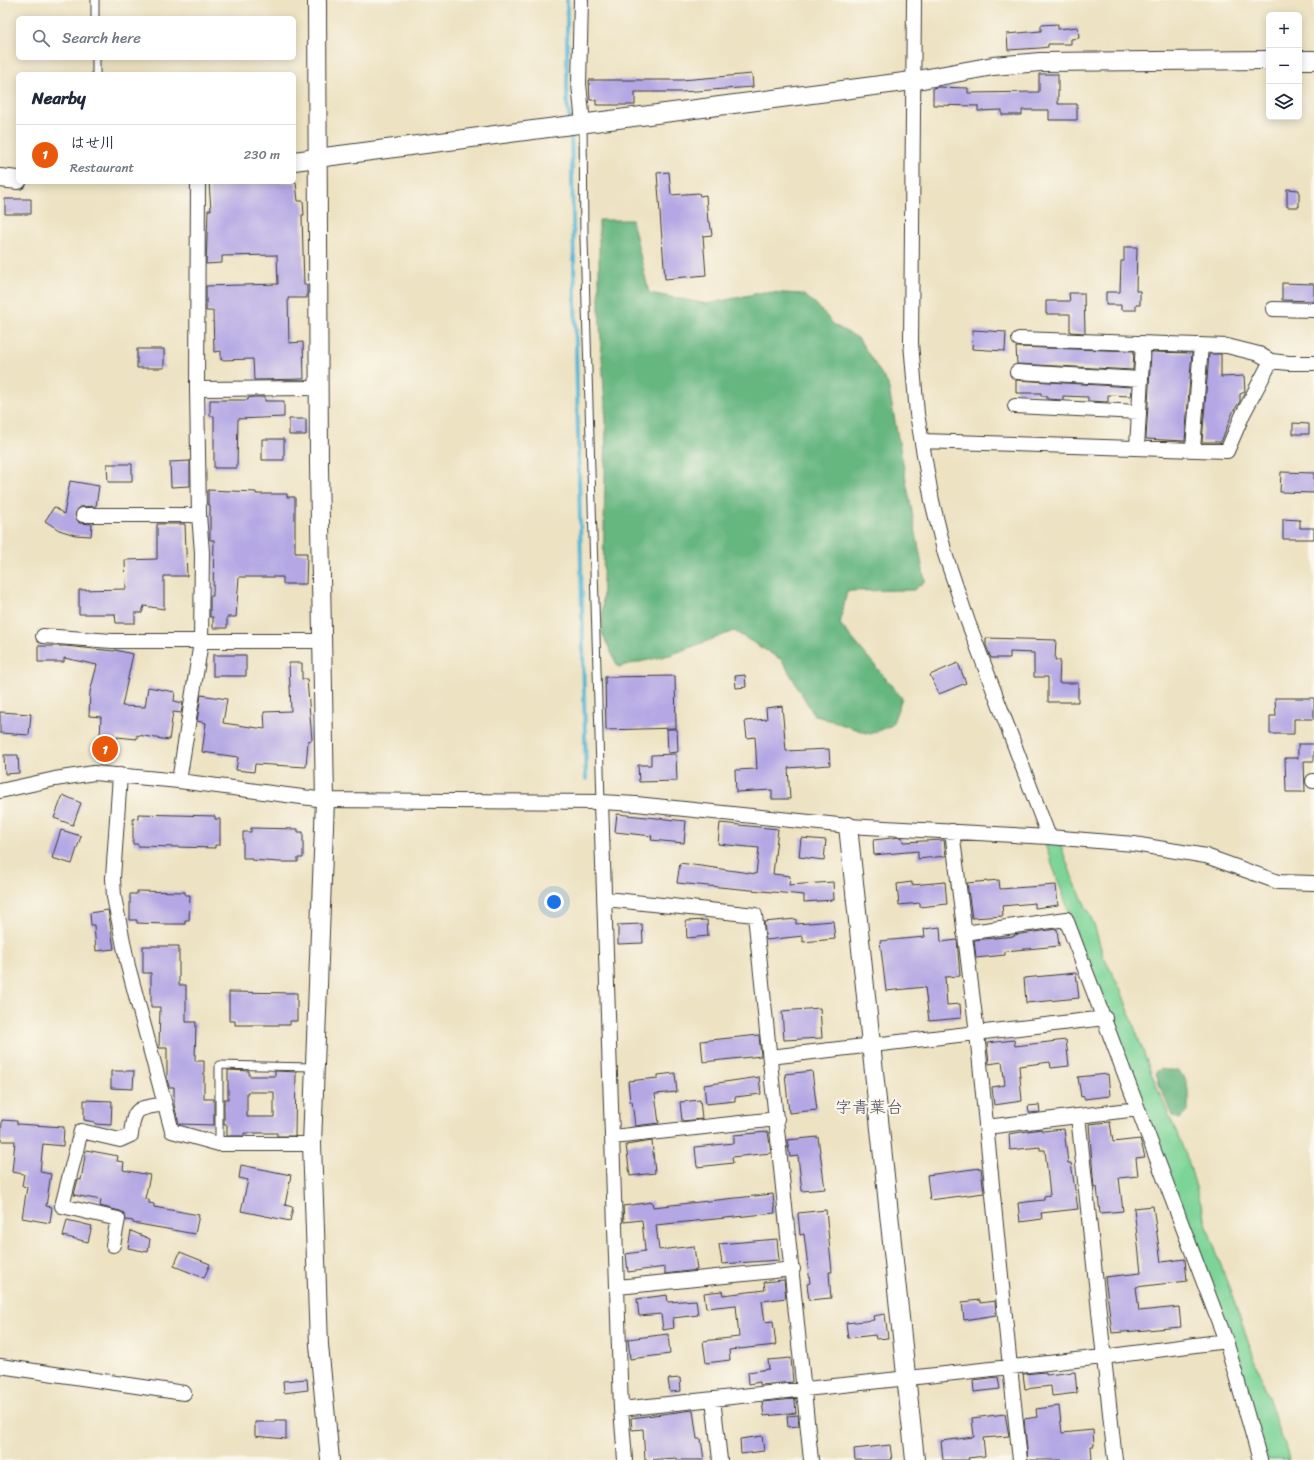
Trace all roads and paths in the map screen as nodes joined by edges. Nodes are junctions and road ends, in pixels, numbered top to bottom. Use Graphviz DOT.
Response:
graph roads {
  1 [pos="95,0"];
  2 [pos="317,0"];
  3 [pos="581,0"];
  4 [pos="914,0"];
  5 [pos="95,16"];
  6 [pos="96,60"];
  7 [pos="1266,60"];
  8 [pos="1302,60"];
  9 [pos="1314,60"];
  10 [pos="96,72"];
  11 [pos="912,81"];
  12 [pos="583,123"];
  13 [pos="317,158"];
  14 [pos="296,161"];
  15 [pos="0,178"];
  16 [pos="16,180"];
  17 [pos="198,184"];
  18 [pos="1273,309"];
  19 [pos="1314,310"];
  20 [pos="1019,339"];
  21 [pos="1143,343"];
  22 [pos="1201,345"];
  23 [pos="1271,361"];
  24 [pos="1314,363"];
  25 [pos="1017,372"];
  26 [pos="1141,378"];
  27 [pos="318,388"];
  28 [pos="197,389"];
  29 [pos="1015,406"];
  30 [pos="1139,412"];
  31 [pos="922,441"];
  32 [pos="1137,447"];
  33 [pos="1193,449"];
  34 [pos="83,515"];
  35 [pos="200,516"];
  36 [pos="42,636"];
  37 [pos="323,641"];
  38 [pos="200,642"];
  39 [pos="120,775"];
  40 [pos="179,781"];
  41 [pos="0,791"];
  42 [pos="325,800"];
  43 [pos="601,802"];
  44 [pos="848,826"];
  45 [pos="952,831"];
  46 [pos="1049,837"];
  47 [pos="1314,883"];
  48 [pos="606,899"];
  49 [pos="964,933"];
  50 [pos="1105,1018"];
  51 [pos="978,1033"];
  52 [pos="873,1045"];
  53 [pos="770,1056"];
  54 [pos="314,1067"];
  55 [pos="165,1104"];
  56 [pos="1138,1109"];
  57 [pos="1078,1116"];
  58 [pos="777,1119"];
  59 [pos="986,1127"];
  60 [pos="613,1137"];
  61 [pos="219,1144"];
  62 [pos="312,1144"];
  63 [pos="113,1245"];
  64 [pos="793,1269"];
  65 [pos="618,1287"];
  66 [pos="1226,1341"];
  67 [pos="1103,1357"];
  68 [pos="0,1366"];
  69 [pos="1010,1367"];
  70 [pos="907,1379"];
  71 [pos="804,1389"];
  72 [pos="184,1393"];
  73 [pos="713,1399"];
  74 [pos="622,1409"];
  75 [pos="330,1460"];
  76 [pos="625,1460"];
  77 [pos="720,1460"];
  78 [pos="812,1460"];
  79 [pos="915,1460"];
  80 [pos="1020,1460"];
  81 [pos="1115,1460"];
  82 [pos="1260,1460"];
  1 -- 5 [label="lane"];
  2 -- 13 [label="street"];
  3 -- 12 [label="street"];
  4 -- 11 [label="street"];
  6 -- 10 [label="lane"];
  7 -- 11 [label="street"];
  8 -- 9 [label="street"];
  11 -- 12 [label="street"];
  11 -- 31 [label="street"];
  12 -- 13 [label="street"];
  12 -- 43 [label="lane"];
  13 -- 14 [label="street"];
  13 -- 27 [label="street"];
  15 -- 16 [label="street"];
  17 -- 28 [label="street"];
  18 -- 19 [label="street"];
  20 -- 21 [label="street"];
  21 -- 22 [label="street"];
  21 -- 26 [label="street"];
  22 -- 23 [label="street"];
  22 -- 33 [label="street"];
  23 -- 24 [label="street"];
  23 -- 33 [label="street"];
  25 -- 26 [label="street"];
  26 -- 30 [label="street"];
  27 -- 28 [label="street"];
  27 -- 37 [label="street"];
  28 -- 35 [label="street"];
  29 -- 30 [label="street"];
  30 -- 32 [label="street"];
  31 -- 32 [label="street"];
  31 -- 46 [label="street"];
  32 -- 33 [label="street"];
  34 -- 35 [label="street"];
  35 -- 38 [label="street"];
  36 -- 38 [label="street"];
  37 -- 38 [label="street"];
  37 -- 42 [label="street"];
  38 -- 40 [label="street"];
  39 -- 40 [label="street"];
  39 -- 41 [label="street"];
  39 -- 55 [label="street"];
  40 -- 42 [label="street"];
  42 -- 43 [label="street"];
  42 -- 54 [label="street"];
  43 -- 44 [label="street"];
  43 -- 48 [label="street"];
  44 -- 45 [label="street"];
  44 -- 52 [label="street"];
  45 -- 46 [label="street"];
  45 -- 49 [label="street"];
  46 -- 47 [label="street"];
  48 -- 53 [label="street"];
  48 -- 60 [label="street"];
  49 -- 50 [label="street"];
  49 -- 51 [label="street"];
  50 -- 51 [label="street"];
  50 -- 56 [label="street"];
  51 -- 52 [label="street"];
  51 -- 59 [label="street"];
  52 -- 53 [label="street"];
  52 -- 70 [label="street"];
  53 -- 58 [label="street"];
  54 -- 61 [label="lane"];
  54 -- 62 [label="street"];
  55 -- 61 [label="street"];
  55 -- 63 [label="street"];
  56 -- 57 [label="street"];
  56 -- 66 [label="street"];
  57 -- 59 [label="street"];
  57 -- 67 [label="street"];
  58 -- 60 [label="street"];
  58 -- 64 [label="street"];
  59 -- 69 [label="street"];
  60 -- 65 [label="street"];
  61 -- 62 [label="street"];
  62 -- 75 [label="street"];
  64 -- 65 [label="street"];
  64 -- 71 [label="street"];
  65 -- 74 [label="street"];
  66 -- 67 [label="street"];
  66 -- 82 [label="street"];
  67 -- 69 [label="street"];
  67 -- 81 [label="street"];
  68 -- 72 [label="street"];
  69 -- 70 [label="street"];
  69 -- 80 [label="street"];
  70 -- 71 [label="street"];
  70 -- 79 [label="street"];
  71 -- 73 [label="street"];
  71 -- 78 [label="street"];
  73 -- 74 [label="street"];
  73 -- 77 [label="street"];
  74 -- 76 [label="street"];
}
